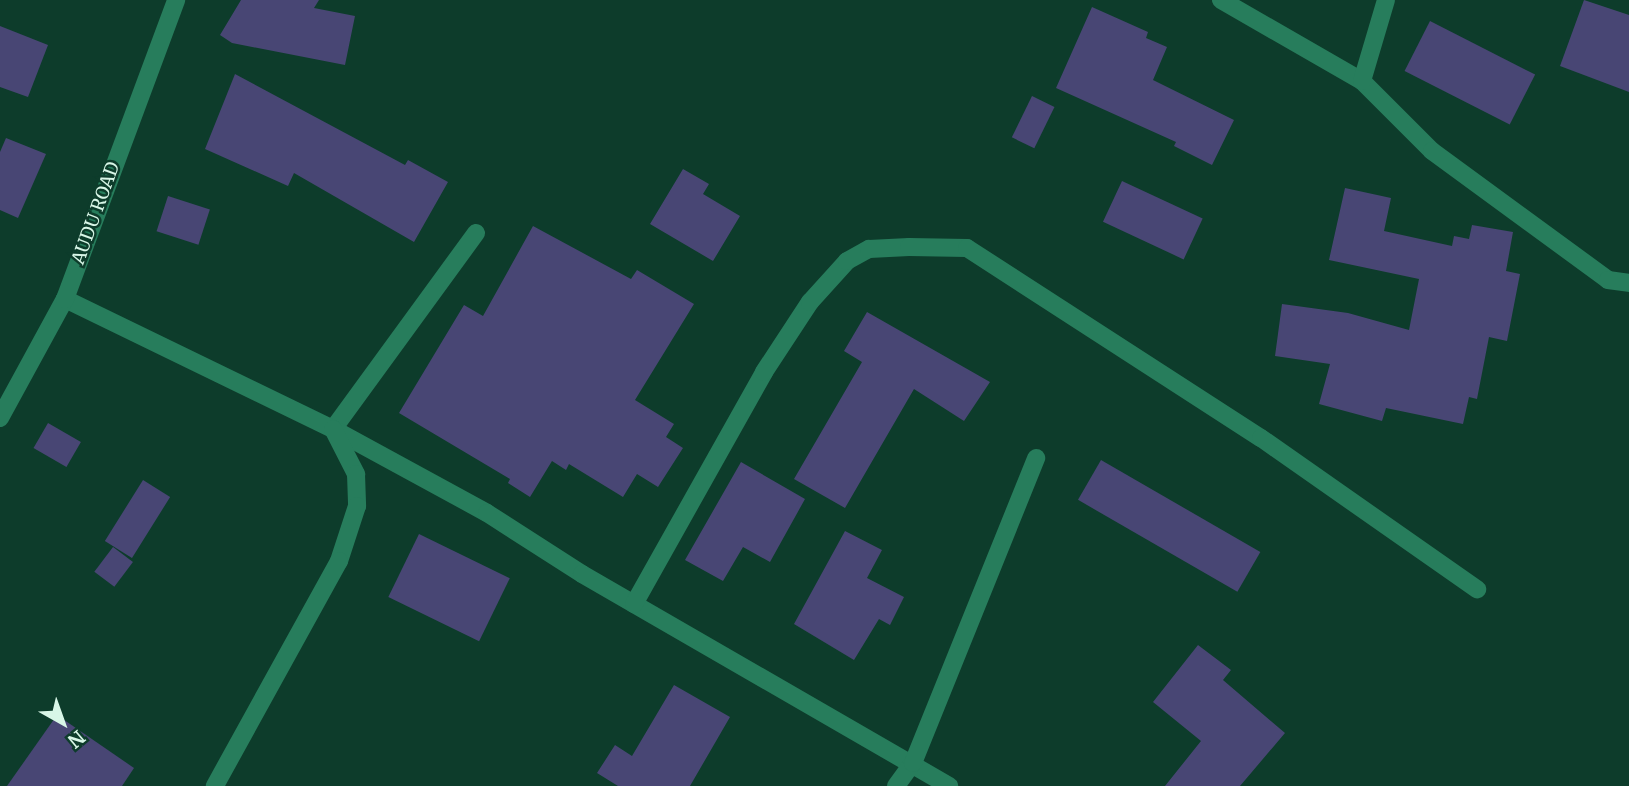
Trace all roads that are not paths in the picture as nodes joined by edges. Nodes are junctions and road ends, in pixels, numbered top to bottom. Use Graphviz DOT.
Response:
graph roads {
  1 [pos="177,0"];
  2 [pos="1221,0"];
  3 [pos="1386,0"];
  4 [pos="1363,81"];
  5 [pos="476,233"];
  6 [pos="1629,283"];
  7 [pos="65,299"];
  8 [pos="0,418"];
  9 [pos="333,429"];
  10 [pos="1036,458"];
  11 [pos="1477,589"];
  12 [pos="634,604"];
  13 [pos="913,763"];
  14 [pos="215,786"];
  15 [pos="896,786"];
  16 [pos="949,786"];
  1 -- 7 [label="street, AUDU ROAD"];
  2 -- 4 [label="street"];
  3 -- 4 [label="street"];
  4 -- 6 [label="street"];
  5 -- 9 [label="street"];
  7 -- 8 [label="street, AUDU ROAD"];
  7 -- 9 [label="street"];
  9 -- 12 [label="street"];
  9 -- 14 [label="street"];
  10 -- 13 [label="street"];
  11 -- 12 [label="street"];
  12 -- 13 [label="street"];
  13 -- 15 [label="street"];
  13 -- 16 [label="street"];
}
